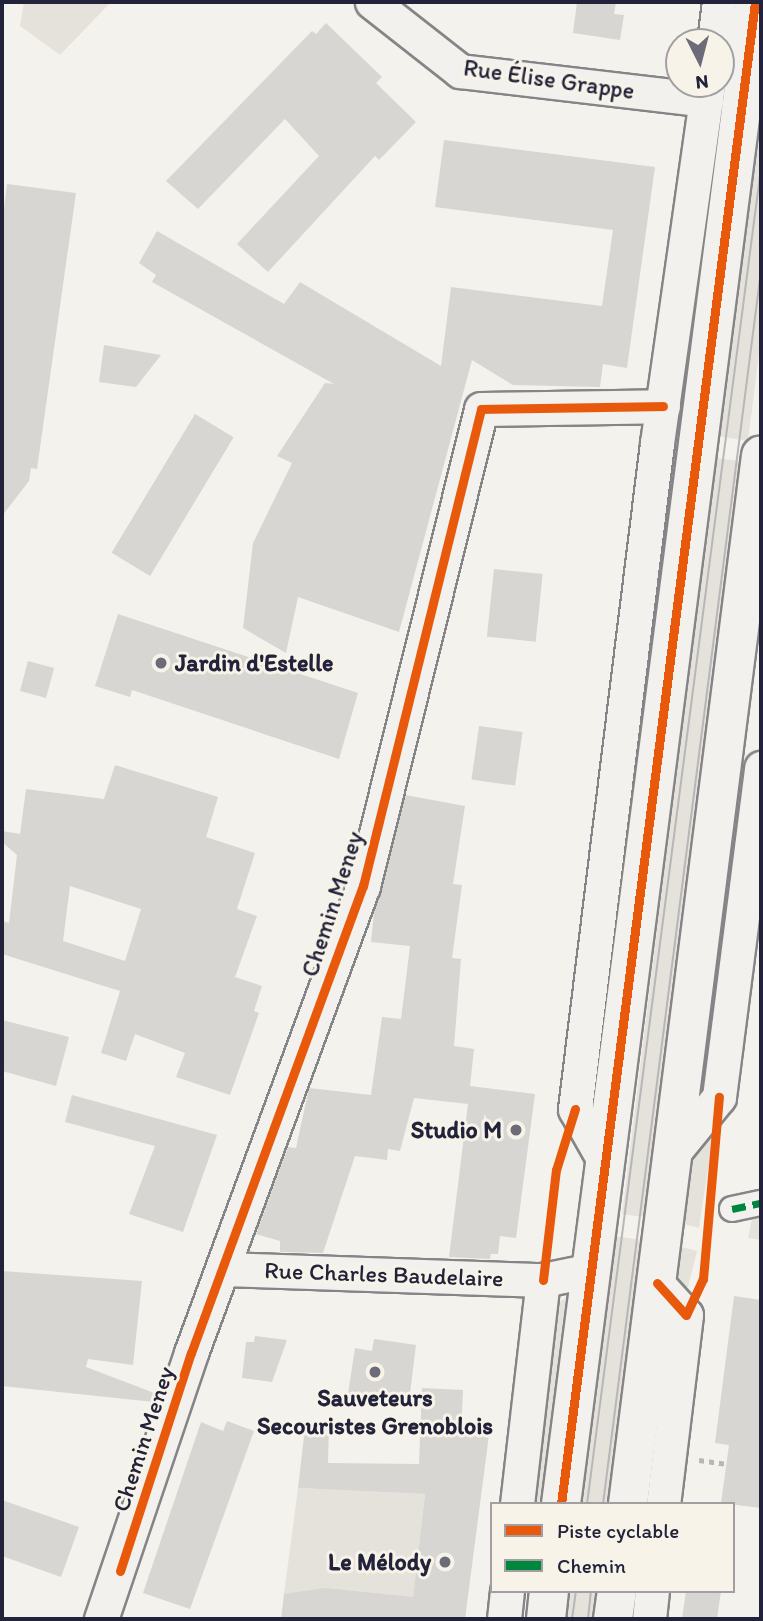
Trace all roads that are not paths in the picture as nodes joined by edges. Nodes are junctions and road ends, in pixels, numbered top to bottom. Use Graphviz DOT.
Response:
graph roads {
  1 [pos="372,2"];
  2 [pos="719,2"];
  3 [pos="755,2"];
  4 [pos="716,28"];
  5 [pos="665,88"];
  6 [pos="706,98"];
  7 [pos="663,406"];
  8 [pos="761,455"];
  9 [pos="761,768"];
  10 [pos="674,1152"];
  11 [pos="606,1164"];
  12 [pos="761,1203"];
  13 [pos="732,1209"];
  14 [pos="224,1269"];
  15 [pos="592,1270"];
  16 [pos="543,1280"];
  17 [pos="657,1283"];
  18 [pos="517,1502"];
  19 [pos="561,1502"];
  20 [pos="628,1502"];
  21 [pos="663,1502"];
  22 [pos="507,1593"];
  23 [pos="549,1593"];
  24 [pos="617,1593"];
  25 [pos="652,1593"];
  26 [pos="101,1619"];
  27 [pos="504,1619"];
  28 [pos="545,1619"];
  29 [pos="613,1619"];
  30 [pos="649,1619"];
  1 -- 5 [label="street, Rue Élise Grappe"];
  2 -- 4 [label="street"];
  3 -- 11 [label="main road"];
  6 -- 7 [label="street"];
  7 -- 11 [label="street"];
  7 -- 14 [label="street, Chemin Meney"];
  8 -- 10 [label="main road"];
  9 -- 10 [label="street"];
  10 -- 17 [label="main road"];
  11 -- 15 [label="main road"];
  12 -- 13 [label="street"];
  14 -- 16 [label="street, Rue Charles Baudelaire"];
  14 -- 26 [label="street, Chemin Meney"];
  15 -- 16 [label="street, Rue Charles Baudelaire"];
  15 -- 19 [label="main road"];
  16 -- 18 [label="street"];
  17 -- 20 [label="main road"];
  17 -- 21 [label="street"];
  22 -- 27 [label="street"];
  23 -- 28 [label="main road"];
  24 -- 29 [label="main road"];
  25 -- 30 [label="street"];
}
